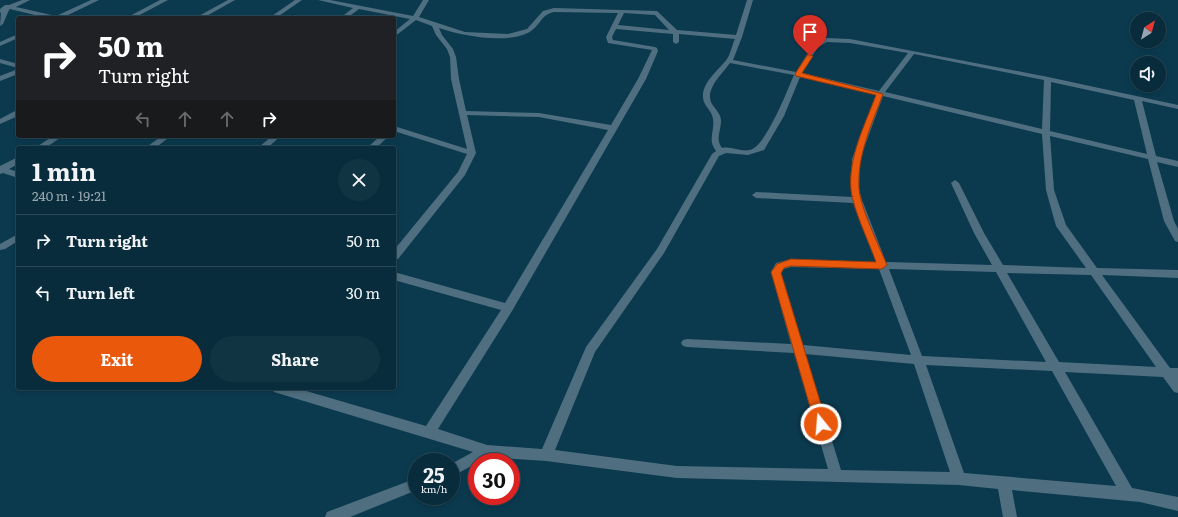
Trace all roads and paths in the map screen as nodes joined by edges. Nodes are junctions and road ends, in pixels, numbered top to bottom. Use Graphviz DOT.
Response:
graph roads {
  1 [pos="27,0"];
  2 [pos="96,0"];
  3 [pos="165,0"];
  4 [pos="232,0"];
  5 [pos="299,0"];
  6 [pos="320,0"];
  7 [pos="426,0"];
  8 [pos="750,0"];
  9 [pos="8,5"];
  10 [pos="358,7"];
  11 [pos="0,11"];
  12 [pos="622,11"];
  13 [pos="49,16"];
  14 [pos="60,16"];
  15 [pos="132,16"];
  16 [pos="202,16"];
  17 [pos="275,16"];
  18 [pos="346,16"];
  19 [pos="415,18"];
  20 [pos="434,23"];
  21 [pos="0,24"];
  22 [pos="614,27"];
  23 [pos="396,33"];
  24 [pos="676,33"];
  25 [pos="16,37"];
  26 [pos="739,37"];
  27 [pos="676,42"];
  28 [pos="0,44"];
  29 [pos="912,52"];
  30 [pos="0,61"];
  31 [pos="729,61"];
  32 [pos="16,65"];
  33 [pos="16,72"];
  34 [pos="798,74"];
  35 [pos="0,79"];
  36 [pos="1048,79"];
  37 [pos="880,94"];
  38 [pos="1137,98"];
  39 [pos="1178,107"];
  40 [pos="462,113"];
  41 [pos="16,114"];
  42 [pos="0,122"];
  43 [pos="613,128"];
  44 [pos="396,129"];
  45 [pos="1046,133"];
  46 [pos="55,138"];
  47 [pos="164,138"];
  48 [pos="274,138"];
  49 [pos="383,138"];
  50 [pos="42,146"];
  51 [pos="152,146"];
  52 [pos="264,146"];
  53 [pos="373,146"];
  54 [pos="720,151"];
  55 [pos="472,153"];
  56 [pos="1153,159"];
  57 [pos="16,161"];
  58 [pos="1178,164"];
  59 [pos="1,170"];
  60 [pos="16,174"];
  61 [pos="955,183"];
  62 [pos="756,195"];
  63 [pos="857,200"];
  64 [pos="16,238"];
  65 [pos="1178,239"];
  66 [pos="2,247"];
  67 [pos="396,255"];
  68 [pos="882,265"];
  69 [pos="1000,269"];
  70 [pos="1094,273"];
  71 [pos="1178,274"];
  72 [pos="396,277"];
  73 [pos="508,308"];
  74 [pos="688,343"];
  75 [pos="798,350"];
  76 [pos="918,360"];
  77 [pos="1054,366"];
  78 [pos="1172,373"];
  79 [pos="1178,388"];
  80 [pos="285,390"];
  81 [pos="429,432"];
  82 [pos="487,451"];
  83 [pos="546,456"];
  84 [pos="460,466"];
  85 [pos="836,475"];
  86 [pos="959,479"];
  87 [pos="1004,483"];
  88 [pos="408,487"];
  89 [pos="1128,494"];
  90 [pos="1178,504"];
  91 [pos="332,517"];
  92 [pos="1010,517"];
  1 -- 9 [label="street"];
  2 -- 14 [label="street"];
  3 -- 15 [label="street"];
  4 -- 16 [label="street"];
  5 -- 17 [label="street"];
  6 -- 10 [label="street"];
  7 -- 19 [label="street"];
  8 -- 26 [label="street"];
  9 -- 11 [label="street"];
  9 -- 13 [label="street"];
  9 -- 21 [label="street"];
  10 -- 18 [label="street"];
  10 -- 19 [label="street"];
  12 -- 20 [label="street"];
  12 -- 22 [label="street"];
  12 -- 24 [label="street"];
  19 -- 20 [label="street"];
  19 -- 23 [label="street"];
  20 -- 40 [label="street"];
  22 -- 24 [label="street"];
  22 -- 43 [label="street"];
  24 -- 26 [label="street"];
  24 -- 27 [label="street"];
  25 -- 28 [label="street"];
  26 -- 31 [label="street"];
  29 -- 34 [label="street"];
  29 -- 36 [label="street"];
  29 -- 37 [label="street"];
  30 -- 32 [label="street"];
  31 -- 34 [label="street"];
  31 -- 54 [label="street"];
  33 -- 35 [label="street"];
  34 -- 37 [label="street"];
  34 -- 54 [label="street"];
  36 -- 38 [label="street"];
  36 -- 45 [label="street"];
  37 -- 45 [label="street"];
  37 -- 63 [label="street"];
  38 -- 39 [label="street"];
  38 -- 56 [label="street"];
  40 -- 43 [label="street"];
  40 -- 55 [label="street"];
  41 -- 42 [label="street"];
  43 -- 73 [label="street"];
  44 -- 55 [label="street"];
  45 -- 56 [label="street"];
  45 -- 70 [label="street"];
  46 -- 50 [label="street"];
  47 -- 51 [label="street"];
  48 -- 52 [label="street"];
  49 -- 53 [label="street"];
  54 -- 83 [label="street"];
  55 -- 67 [label="street"];
  56 -- 58 [label="street"];
  56 -- 65 [label="street"];
  57 -- 59 [label="street"];
  59 -- 60 [label="street"];
  61 -- 69 [label="street"];
  62 -- 63 [label="street"];
  63 -- 68 [label="street"];
  64 -- 66 [label="street"];
  68 -- 69 [label="street"];
  68 -- 75 [label="street"];
  68 -- 76 [label="street"];
  69 -- 70 [label="street"];
  69 -- 77 [label="street"];
  70 -- 71 [label="street"];
  70 -- 78 [label="street"];
  72 -- 73 [label="street"];
  73 -- 81 [label="street"];
  74 -- 75 [label="street"];
  75 -- 76 [label="street"];
  75 -- 85 [label="street"];
  76 -- 77 [label="street"];
  76 -- 86 [label="street"];
  77 -- 78 [label="street"];
  77 -- 89 [label="street"];
  78 -- 79 [label="street"];
  80 -- 81 [label="street"];
  81 -- 82 [label="street"];
  82 -- 83 [label="street"];
  82 -- 84 [label="street"];
  83 -- 85 [label="street"];
  85 -- 86 [label="street"];
  86 -- 87 [label="street"];
  87 -- 89 [label="street"];
  87 -- 92 [label="street"];
  88 -- 91 [label="street"];
  89 -- 90 [label="street"];
}
